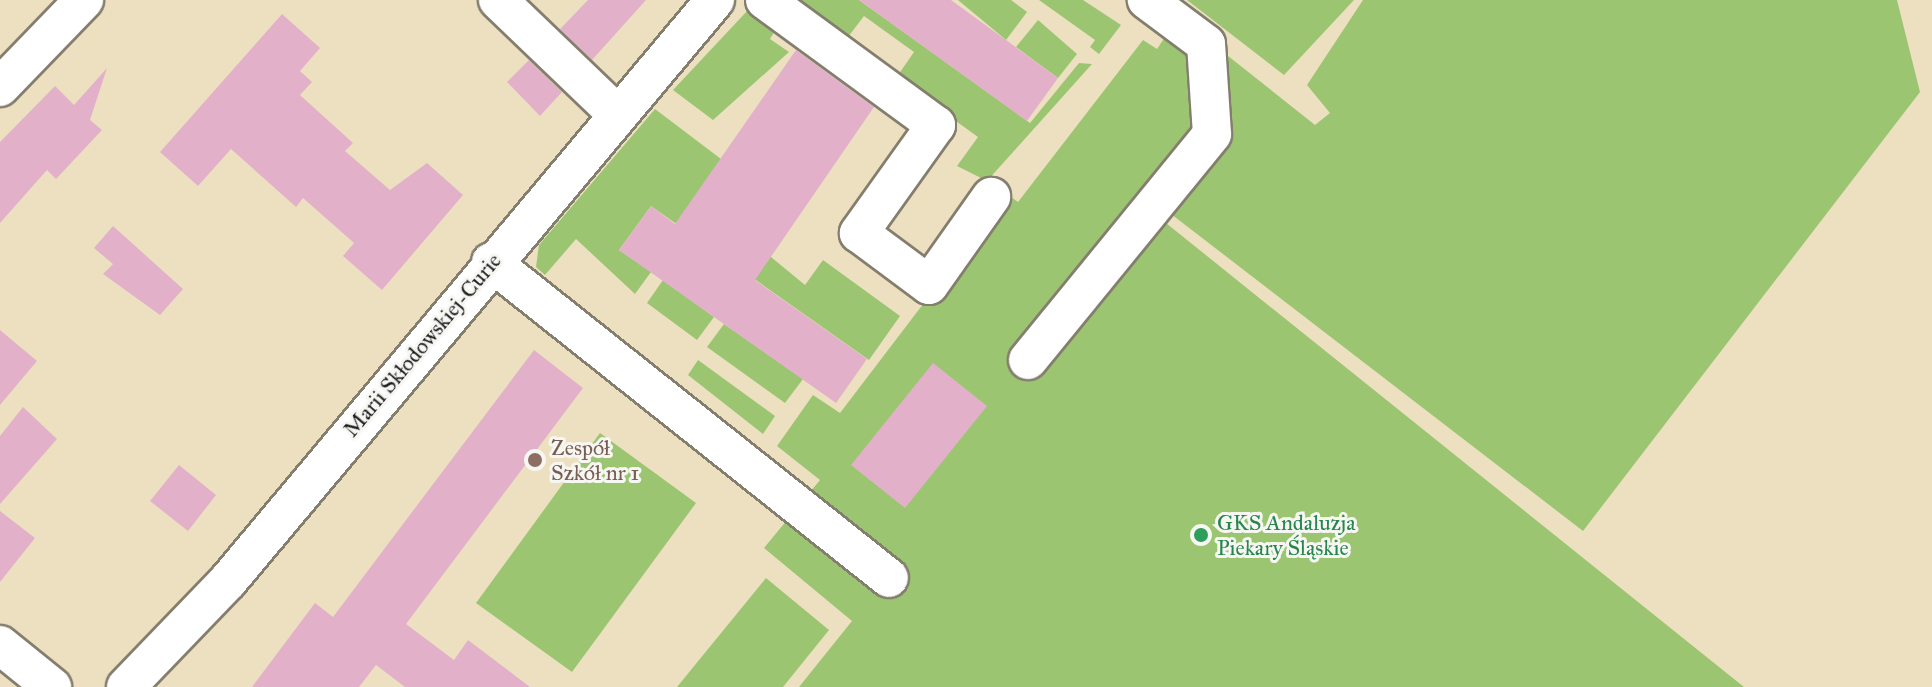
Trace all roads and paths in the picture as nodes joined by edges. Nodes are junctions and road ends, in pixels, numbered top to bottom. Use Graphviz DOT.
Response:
graph roads {
  1 [pos="84,0"];
  2 [pos="498,0"];
  3 [pos="715,0"];
  4 [pos="765,0"];
  5 [pos="1147,0"];
  6 [pos="0,87"];
  7 [pos="617,114"];
  8 [pos="991,197"];
  9 [pos="491,262"];
  10 [pos="1028,360"];
  11 [pos="889,578"];
  12 [pos="0,645"];
  13 [pos="52,687"];
  14 [pos="126,687"];
  1 -- 6 [label="street"];
  2 -- 7 [label="street"];
  3 -- 7 [label="street, Marii Skłodowskiej-Curie"];
  4 -- 8 [label="street"];
  5 -- 10 [label="street"];
  7 -- 9 [label="street, Marii Skłodowskiej-Curie"];
  9 -- 11 [label="street"];
  9 -- 14 [label="street, Marii Skłodowskiej-Curie"];
  12 -- 13 [label="street"];
}
